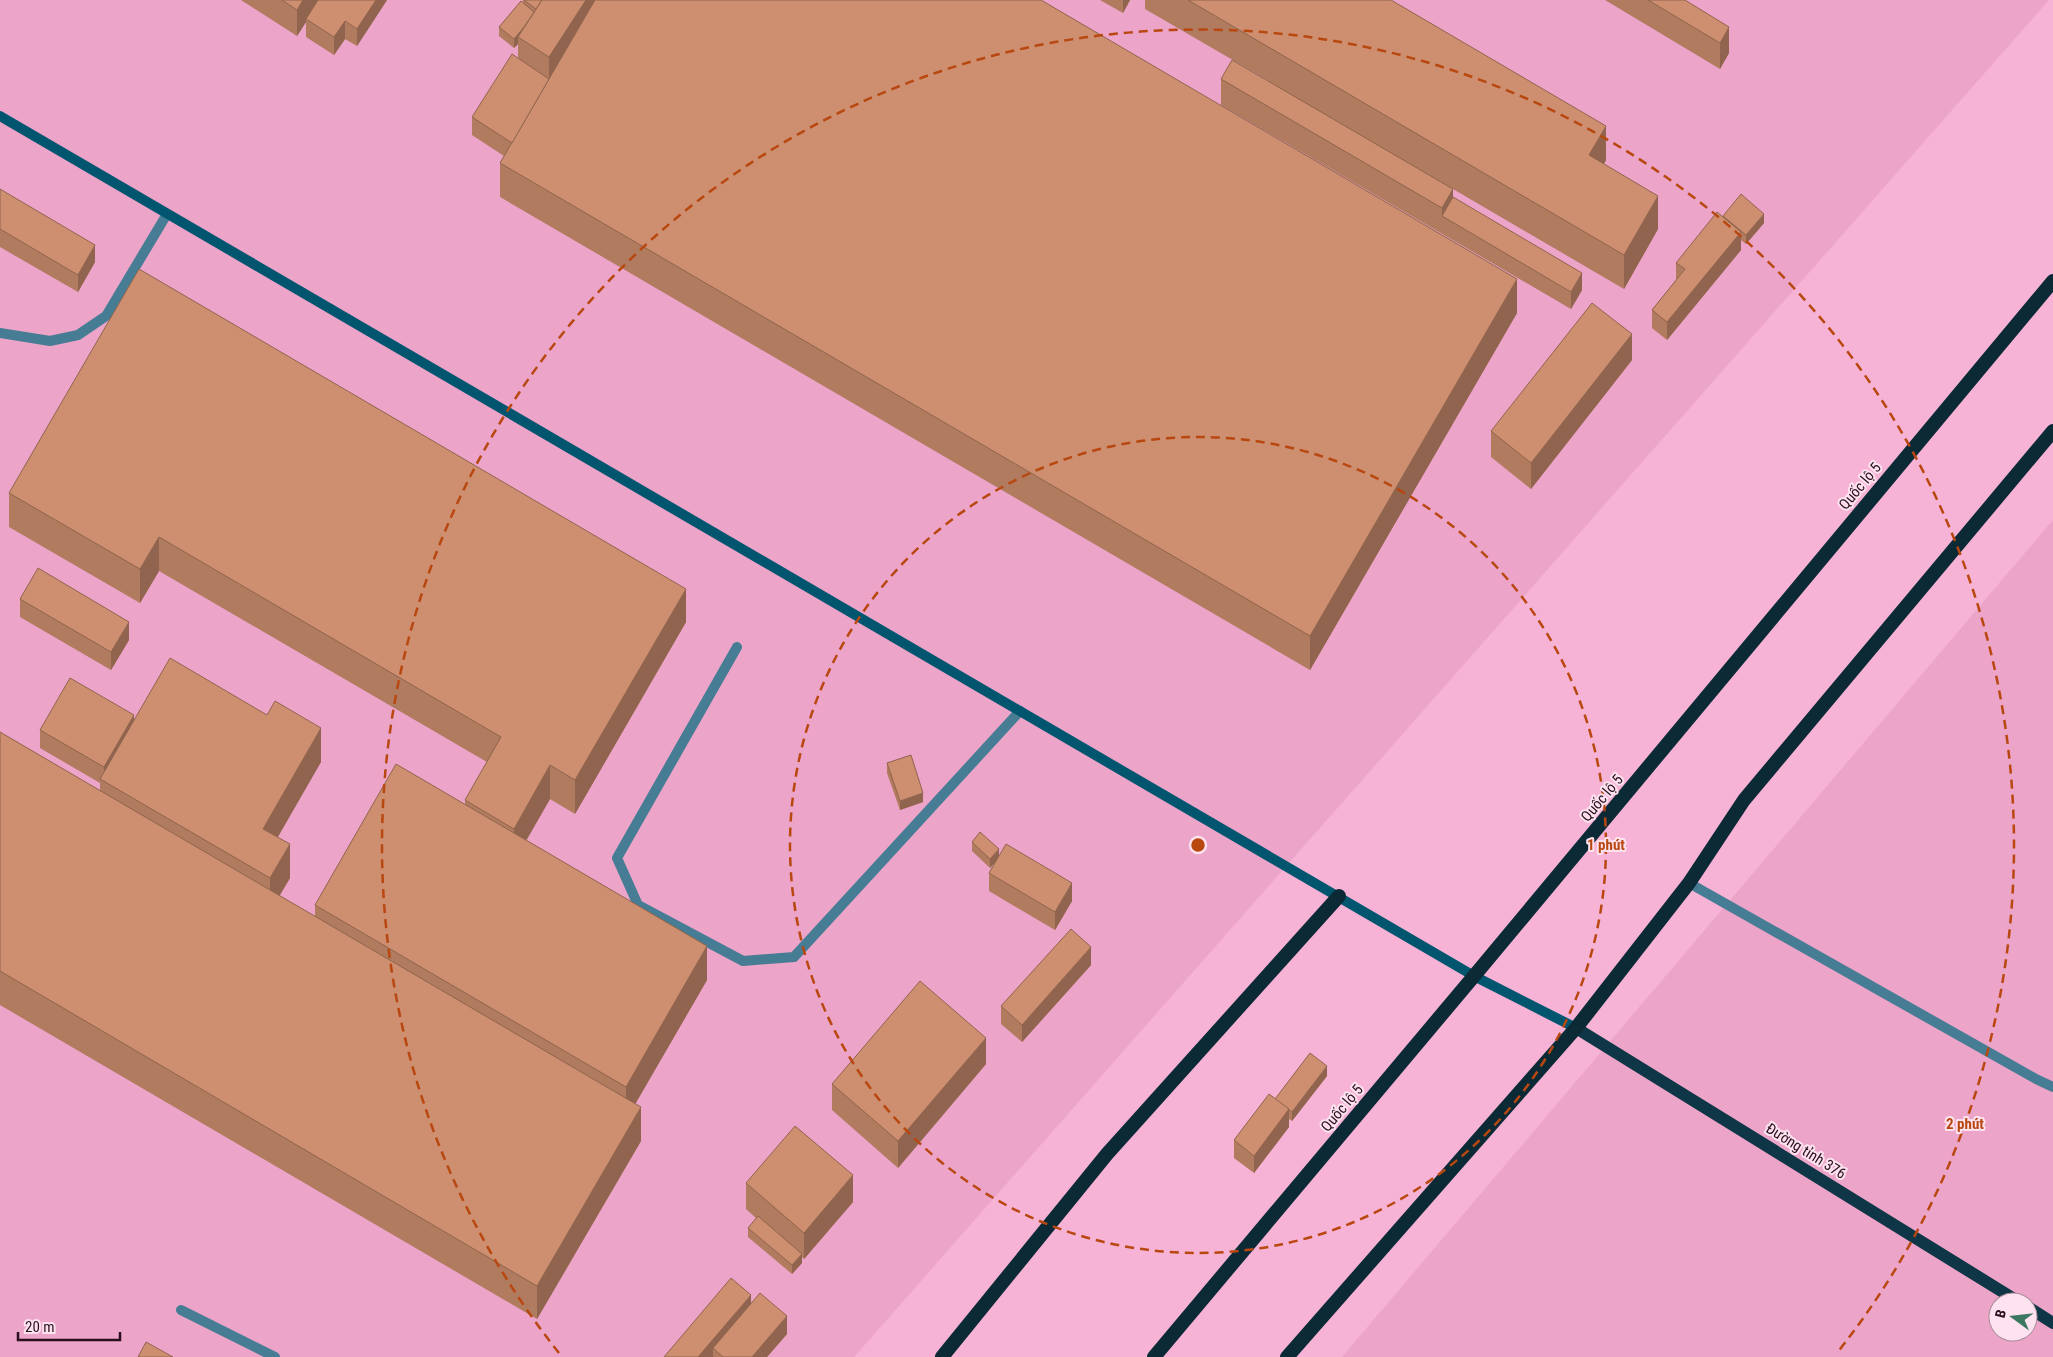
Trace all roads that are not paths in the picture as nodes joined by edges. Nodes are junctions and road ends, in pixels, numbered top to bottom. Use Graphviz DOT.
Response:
graph roads {
  1 [pos="0,116"];
  2 [pos="167,214"];
  3 [pos="2053,281"];
  4 [pos="0,333"];
  5 [pos="2053,431"];
  6 [pos="737,647"];
  7 [pos="1020,711"];
  8 [pos="1689,883"];
  9 [pos="1339,896"];
  10 [pos="1474,976"];
  11 [pos="1576,1028"];
  12 [pos="2053,1087"];
  13 [pos="2003,1292"];
  14 [pos="181,1310"];
  15 [pos="2038,1314"];
  16 [pos="2053,1323"];
  17 [pos="275,1357"];
  18 [pos="942,1357"];
  19 [pos="1154,1357"];
  20 [pos="1287,1357"];
  1 -- 2 [label="main road"];
  2 -- 4 [label="lane"];
  2 -- 7 [label="main road"];
  3 -- 10 [label="highway, Quốc lộ 5"];
  5 -- 8 [label="highway"];
  6 -- 7 [label="lane"];
  7 -- 9 [label="main road"];
  8 -- 11 [label="highway"];
  8 -- 12 [label="lane"];
  9 -- 10 [label="main road"];
  9 -- 18 [label="highway"];
  10 -- 11 [label="main road"];
  10 -- 19 [label="highway, Quốc lộ 5"];
  11 -- 13 [label="main road, Đường tỉnh 376"];
  11 -- 20 [label="highway"];
  14 -- 17 [label="lane"];
  15 -- 16 [label="main road"];
}
